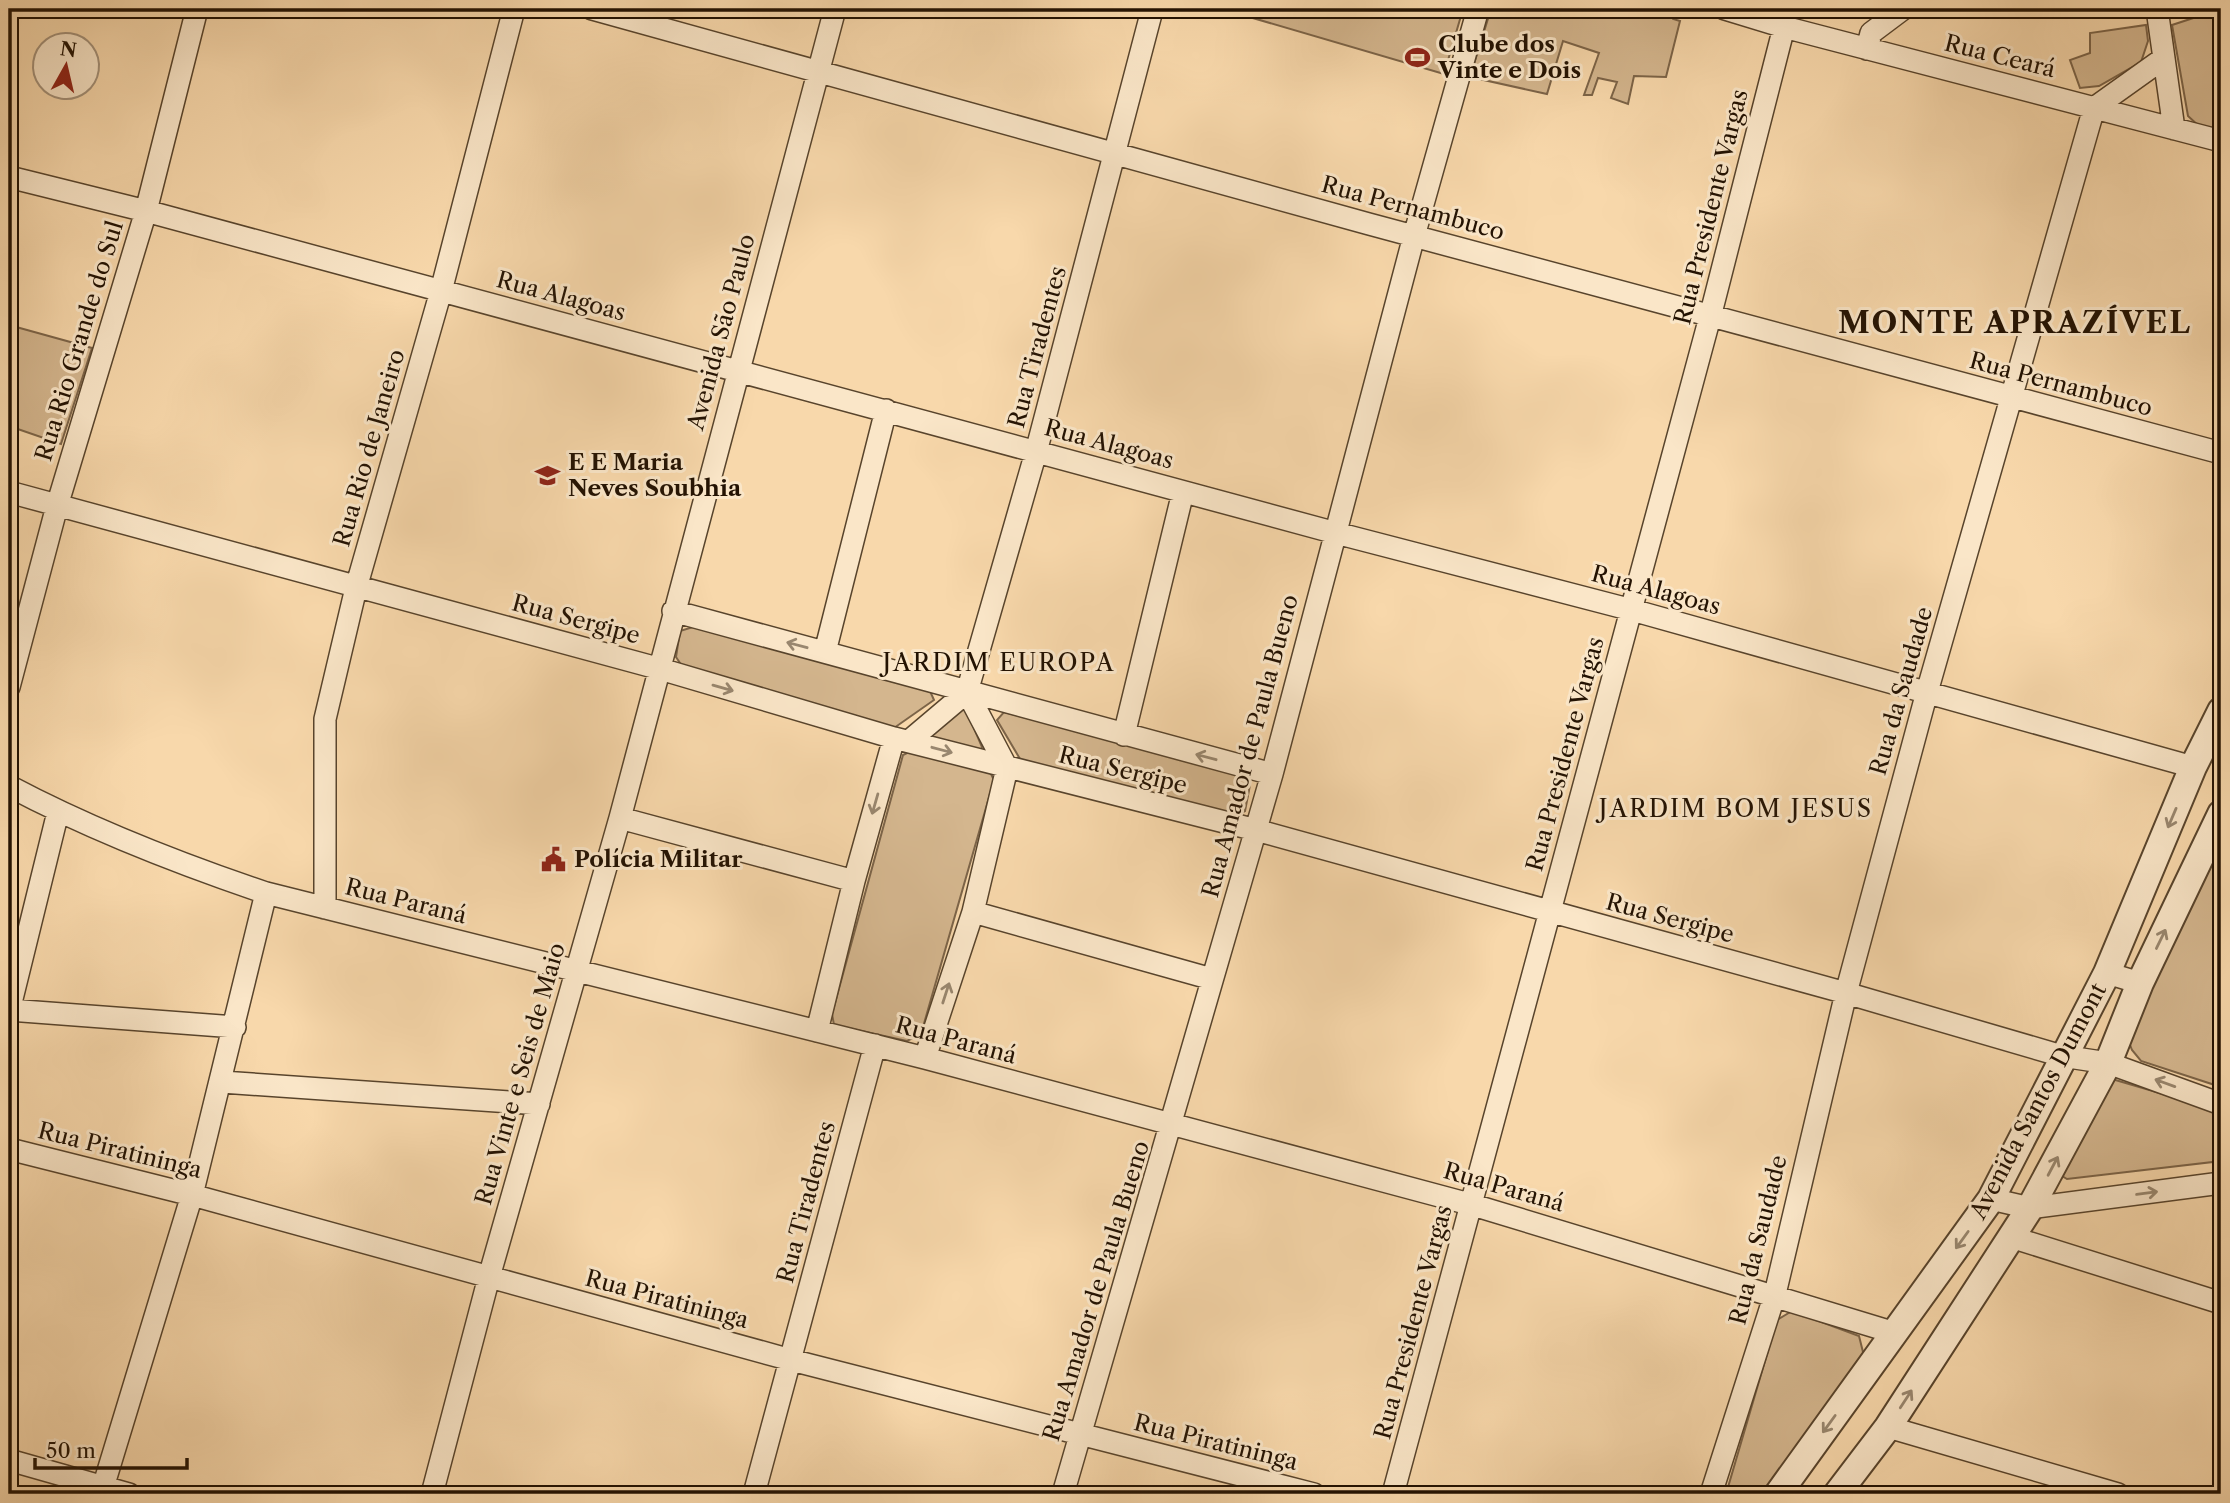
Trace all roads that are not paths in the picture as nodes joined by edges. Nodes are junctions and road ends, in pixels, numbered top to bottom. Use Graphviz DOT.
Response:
graph roads {
  1 [pos="197,9"];
  2 [pos="514,9"];
  3 [pos="592,9"];
  4 [pos="835,9"];
  5 [pos="1478,9"];
  6 [pos="1725,9"];
  7 [pos="1879,9"];
  8 [pos="1903,9"];
  9 [pos="2157,9"];
  10 [pos="1151,14"];
  11 [pos="1784,27"];
  12 [pos="1869,41"];
  13 [pos="2164,58"];
  14 [pos="817,71"];
  15 [pos="2094,108"];
  16 [pos="2174,130"];
  17 [pos="2221,141"];
  18 [pos="1115,153"];
  19 [pos="9,177"];
  20 [pos="146,211"];
  21 [pos="1414,236"];
  22 [pos="441,291"];
  23 [pos="1710,317"];
  24 [pos="739,369"];
  25 [pos="2014,398"];
  26 [pos="886,410"];
  27 [pos="1036,452"];
  28 [pos="2221,453"];
  29 [pos="9,492"];
  30 [pos="1184,492"];
  31 [pos="57,506"];
  32 [pos="1336,533"];
  33 [pos="356,588"];
  34 [pos="1632,610"];
  35 [pos="673,611"];
  36 [pos="825,652"];
  37 [pos="657,668"];
  38 [pos="9,687"];
  39 [pos="967,692"];
  40 [pos="1927,692"];
  41 [pos="2221,711"];
  42 [pos="1124,735"];
  43 [pos="901,740"];
  44 [pos="2193,767"];
  45 [pos="1007,768"];
  46 [pos="1272,774"];
  47 [pos="9,786"];
  48 [pos="58,812"];
  49 [pos="2221,814"];
  50 [pos="620,818"];
  51 [pos="1256,830"];
  52 [pos="854,881"];
  53 [pos="266,893"];
  54 [pos="325,908"];
  55 [pos="973,912"];
  56 [pos="1549,912"];
  57 [pos="577,971"];
  58 [pos="2106,973"];
  59 [pos="1212,979"];
  60 [pos="2140,983"];
  61 [pos="1846,993"];
  62 [pos="9,1011"];
  63 [pos="235,1027"];
  64 [pos="817,1031"];
  65 [pos="875,1045"];
  66 [pos="2062,1056"];
  67 [pos="925,1058"];
  68 [pos="2108,1063"];
  69 [pos="222,1082"];
  70 [pos="539,1104"];
  71 [pos="2221,1104"];
  72 [pos="1172,1125"];
  73 [pos="9,1149"];
  74 [pos="2221,1183"];
  75 [pos="192,1195"];
  76 [pos="1991,1199"];
  77 [pos="1473,1205"];
  78 [pos="2031,1208"];
  79 [pos="2011,1237"];
  80 [pos="489,1277"];
  81 [pos="1775,1294"];
  82 [pos="2221,1303"];
  83 [pos="1895,1333"];
  84 [pos="791,1360"];
  85 [pos="1888,1427"];
  86 [pos="1080,1435"];
  87 [pos="9,1460"];
  88 [pos="102,1491"];
  89 [pos="129,1494"];
  90 [pos="432,1494"];
  91 [pos="754,1494"];
  92 [pos="1063,1494"];
  93 [pos="1314,1494"];
  94 [pos="1393,1494"];
  95 [pos="1711,1494"];
  96 [pos="1778,1494"];
  97 [pos="1837,1494"];
  98 [pos="2118,1494"];
  1 -- 20 [label="street, Rua Rio Grande do Sul"];
  2 -- 22 [label="street, Rua Rio de Janeiro"];
  3 -- 14 [label="street, Rua Pernambuco"];
  4 -- 14 [label="street, Avenida São Paulo"];
  5 -- 21 [label="street, Rua Amador de Paula Bueno"];
  6 -- 11 [label="street, Rua Ceará"];
  7 -- 12 [label="street"];
  8 -- 12 [label="street"];
  9 -- 13 [label="street"];
  10 -- 18 [label="street, Rua Tiradentes"];
  11 -- 12 [label="street, Rua Ceará"];
  11 -- 23 [label="street, Rua Presidente Vargas"];
  12 -- 15 [label="street, Rua Ceará"];
  13 -- 15 [label="street"];
  13 -- 16 [label="street"];
  14 -- 18 [label="street, Rua Pernambuco"];
  14 -- 24 [label="street, Avenida São Paulo"];
  15 -- 16 [label="street, Rua Ceará"];
  15 -- 25 [label="street, Rua da Saudade"];
  16 -- 17 [label="street, Rua Ceará"];
  18 -- 21 [label="street, Rua Pernambuco"];
  18 -- 27 [label="street, Rua Tiradentes"];
  19 -- 20 [label="street, Rua Alagoas"];
  20 -- 22 [label="street, Rua Alagoas"];
  20 -- 31 [label="street, Rua Rio Grande do Sul"];
  21 -- 23 [label="street, Rua Pernambuco"];
  21 -- 32 [label="street, Rua Amador de Paula Bueno"];
  22 -- 24 [label="street, Rua Alagoas"];
  22 -- 33 [label="street, Rua Rio de Janeiro"];
  23 -- 25 [label="street, Rua Pernambuco"];
  23 -- 34 [label="street, Rua Presidente Vargas"];
  24 -- 26 [label="street, Rua Alagoas"];
  24 -- 35 [label="street, Avenida São Paulo"];
  25 -- 28 [label="street, Rua Pernambuco"];
  25 -- 40 [label="street, Rua da Saudade"];
  26 -- 27 [label="street, Rua Alagoas"];
  26 -- 36 [label="street"];
  27 -- 30 [label="street, Rua Alagoas"];
  27 -- 39 [label="street, Rua Tiradentes"];
  29 -- 31 [label="street, Rua Sergipe"];
  30 -- 32 [label="street, Rua Alagoas"];
  30 -- 42 [label="street"];
  31 -- 33 [label="street, Rua Sergipe"];
  31 -- 38 [label="street, Rua Rio Grande do Sul"];
  32 -- 34 [label="street, Rua Alagoas"];
  32 -- 46 [label="street, Rua Amador de Paula Bueno"];
  33 -- 37 [label="street, Rua Sergipe"];
  33 -- 54 [label="street, Rua Rio de Janeiro"];
  34 -- 40 [label="street, Rua Alagoas"];
  34 -- 56 [label="street, Rua Presidente Vargas"];
  36 -- 35 [label="street, Rua Sergipe, one-way"];
  35 -- 37 [label="street, Avenida São Paulo"];
  36 -- 39 [label="street, Rua Sergipe"];
  37 -- 43 [label="street, Rua Sergipe, one-way"];
  37 -- 50 [label="street, Rua Vinte e Seis de Maio"];
  39 -- 42 [label="street, Rua Sergipe"];
  39 -- 43 [label="street"];
  39 -- 45 [label="street"];
  40 -- 44 [label="street, Rua Alagoas"];
  40 -- 61 [label="street, Rua da Saudade"];
  41 -- 44 [label="street, Avenida Santos Dumont"];
  46 -- 42 [label="street, Rua Sergipe, one-way"];
  43 -- 45 [label="street, Rua Sergipe, one-way"];
  43 -- 52 [label="street, one-way"];
  44 -- 58 [label="street, Avenida Santos Dumont, one-way"];
  45 -- 51 [label="street, Rua Sergipe"];
  45 -- 55 [label="street"];
  46 -- 51 [label="street, Rua Amador de Paula Bueno"];
  47 -- 48 [label="street, Rua Paraná"];
  48 -- 53 [label="street, Rua Paraná"];
  48 -- 62 [label="street"];
  60 -- 49 [label="street, Avenida Santos Dumont, one-way"];
  50 -- 52 [label="street"];
  50 -- 57 [label="street, Rua Vinte e Seis de Maio"];
  51 -- 56 [label="street, Rua Sergipe"];
  51 -- 59 [label="street, Rua Amador de Paula Bueno"];
  52 -- 64 [label="street"];
  53 -- 54 [label="street, Rua Paraná"];
  53 -- 63 [label="street"];
  54 -- 57 [label="street, Rua Paraná"];
  55 -- 59 [label="street"];
  67 -- 55 [label="street, one-way"];
  56 -- 61 [label="street, Rua Sergipe"];
  56 -- 77 [label="street, Rua Presidente Vargas"];
  57 -- 64 [label="street, Rua Paraná"];
  57 -- 70 [label="street, Rua Vinte e Seis de Maio"];
  58 -- 60 [label="street"];
  58 -- 66 [label="street, Avenida Santos Dumont"];
  59 -- 72 [label="street, Rua Amador de Paula Bueno"];
  60 -- 68 [label="street, Avenida Santos Dumont"];
  61 -- 66 [label="street, Rua Sergipe"];
  61 -- 81 [label="street, Rua da Saudade"];
  62 -- 63 [label="street"];
  63 -- 69 [label="street"];
  64 -- 65 [label="street, Rua Paraná"];
  65 -- 67 [label="street, Rua Paraná"];
  65 -- 84 [label="street, Rua Tiradentes"];
  66 -- 68 [label="street, Rua Sergipe"];
  66 -- 76 [label="street, Avenida Santos Dumont"];
  67 -- 72 [label="street, Rua Paraná"];
  71 -- 68 [label="street, Rua Sergipe, one-way"];
  78 -- 68 [label="street, Avenida Santos Dumont, one-way"];
  69 -- 70 [label="street"];
  69 -- 75 [label="street"];
  70 -- 80 [label="street, Rua Vinte e Seis de Maio"];
  72 -- 77 [label="street, Rua Paraná"];
  72 -- 86 [label="street, Rua Amador de Paula Bueno"];
  73 -- 75 [label="street, Rua Piratininga"];
  78 -- 74 [label="street, one-way"];
  75 -- 80 [label="street, Rua Piratininga"];
  75 -- 88 [label="street"];
  76 -- 78 [label="street"];
  76 -- 83 [label="street, Avenida Santos Dumont, one-way"];
  77 -- 81 [label="street, Rua Paraná"];
  77 -- 94 [label="street, Rua Presidente Vargas"];
  78 -- 79 [label="street, Avenida Santos Dumont"];
  79 -- 82 [label="street"];
  85 -- 79 [label="street, Avenida Santos Dumont, one-way"];
  80 -- 84 [label="street, Rua Piratininga"];
  80 -- 90 [label="street, Rua Vinte e Seis de Maio"];
  81 -- 83 [label="street, Rua Paraná"];
  81 -- 95 [label="street, Rua da Saudade"];
  83 -- 96 [label="street, Avenida Santos Dumont, one-way"];
  84 -- 86 [label="street, Rua Piratininga"];
  84 -- 91 [label="street, Rua Tiradentes"];
  85 -- 97 [label="street, Avenida Santos Dumont"];
  85 -- 98 [label="street"];
  86 -- 92 [label="street, Rua Amador de Paula Bueno"];
  86 -- 93 [label="street, Rua Piratininga"];
  87 -- 88 [label="street"];
  88 -- 89 [label="street"];
}
